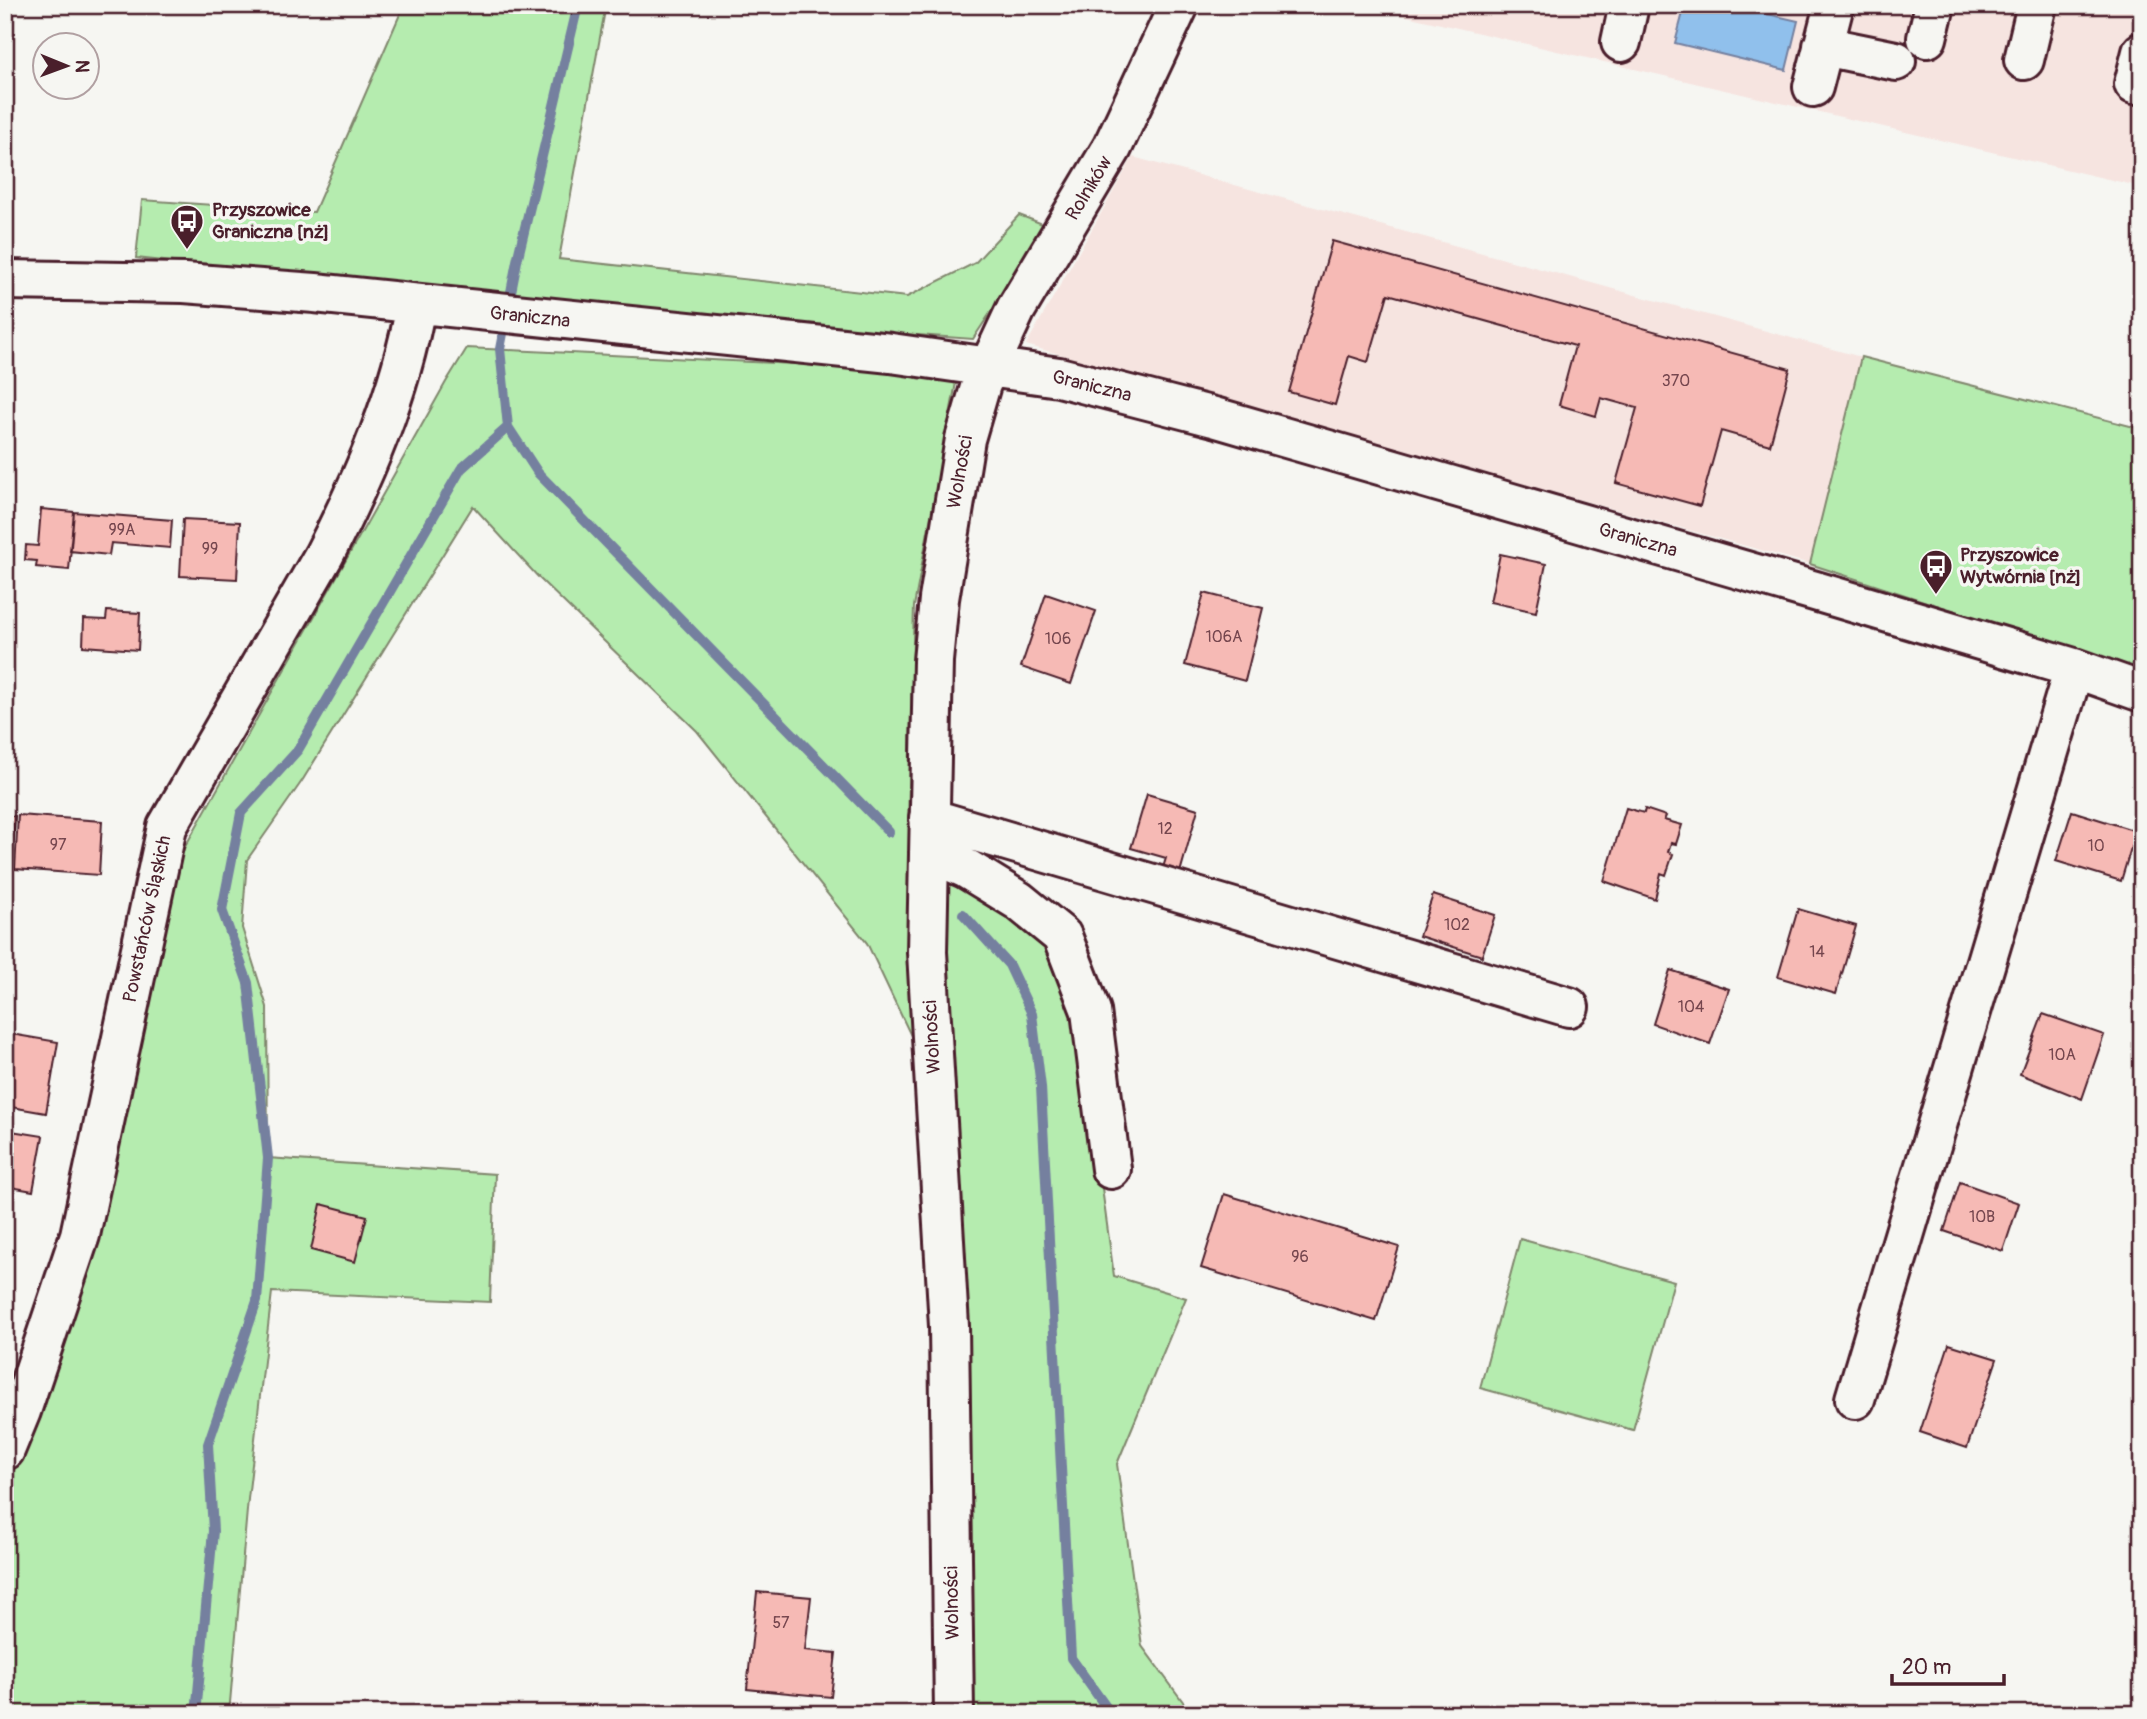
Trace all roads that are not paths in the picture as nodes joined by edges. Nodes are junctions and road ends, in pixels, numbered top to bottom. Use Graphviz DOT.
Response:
graph roads {
  1 [pos="1179,5"];
  2 [pos="1629,5"];
  3 [pos="1834,5"];
  4 [pos="2038,5"];
  5 [pos="1621,42"];
  6 [pos="1823,46"];
  7 [pos="2024,60"];
  8 [pos="1896,61"];
  9 [pos="1813,87"];
  10 [pos="5,280"];
  11 [pos="416,305"];
  12 [pos="989,365"];
  13 [pos="2074,668"];
  14 [pos="2142,692"];
  15 [pos="929,835"];
  16 [pos="1569,1007"];
  17 [pos="1111,1169"];
  18 [pos="1855,1399"];
  19 [pos="13,1410"];
  20 [pos="5,1450"];
  21 [pos="954,1714"];
  1 -- 12 [label="street, Rolników"];
  2 -- 5 [label="street"];
  3 -- 6 [label="street"];
  4 -- 7 [label="street"];
  6 -- 8 [label="street"];
  6 -- 9 [label="street"];
  10 -- 11 [label="street, Graniczna"];
  11 -- 12 [label="street, Graniczna"];
  11 -- 19 [label="street, Powstańców Śląskich"];
  12 -- 13 [label="street, Graniczna"];
  12 -- 15 [label="street, Wolności"];
  13 -- 14 [label="street, Graniczna"];
  13 -- 18 [label="street"];
  15 -- 16 [label="street"];
  15 -- 17 [label="street"];
  15 -- 21 [label="street, Wolności"];
  19 -- 20 [label="street, Powstańców Śląskich"];
}
